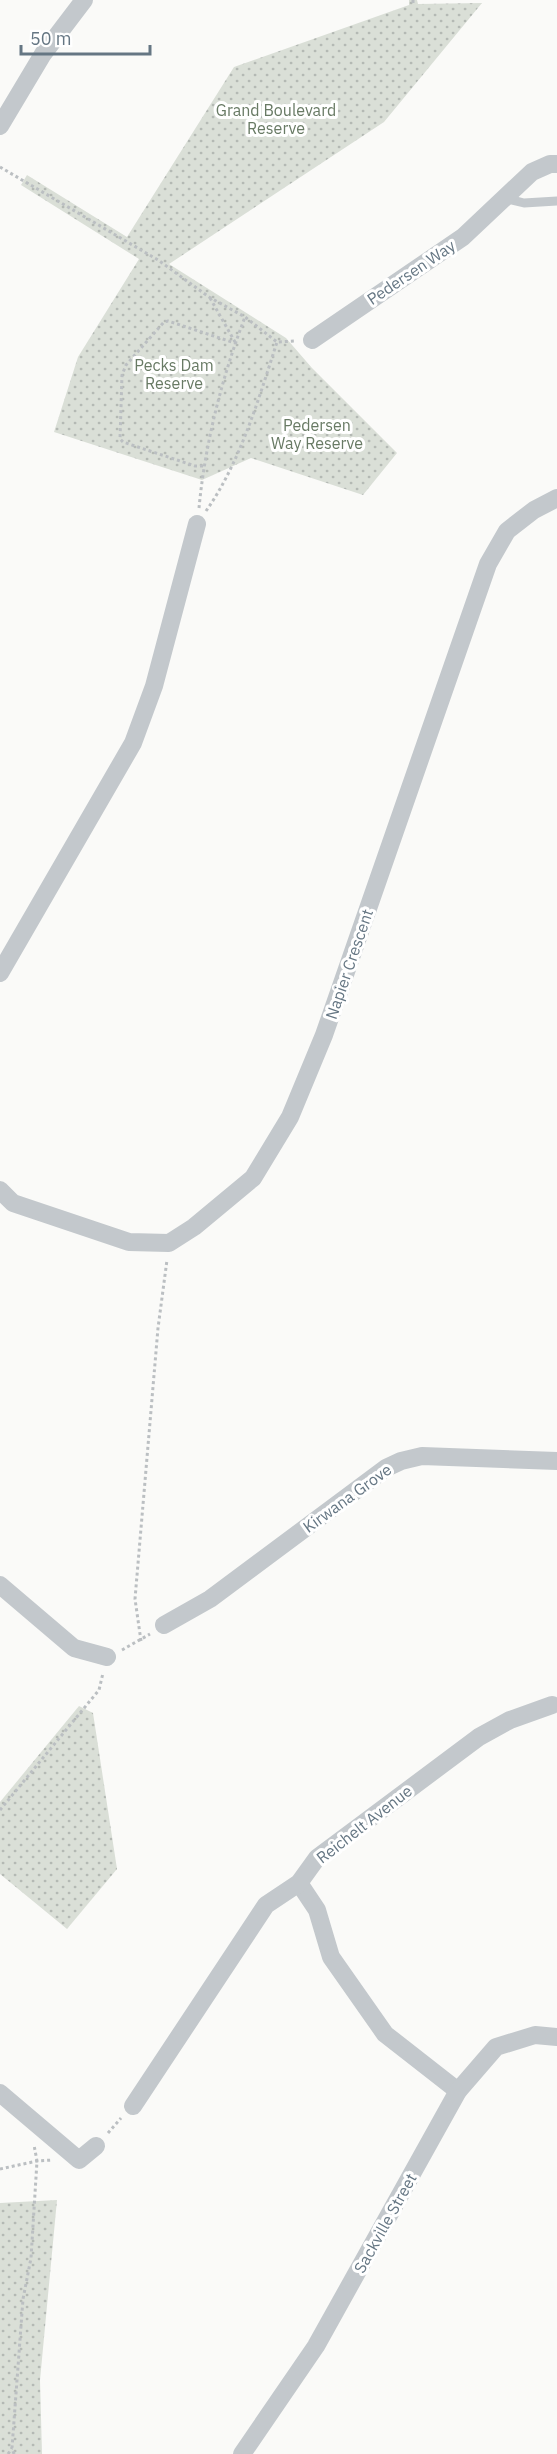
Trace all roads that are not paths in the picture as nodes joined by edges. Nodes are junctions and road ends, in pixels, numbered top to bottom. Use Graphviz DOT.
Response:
graph roads {
  1 [pos="84,0"];
  2 [pos="0,126"];
  3 [pos="557,164"];
  4 [pos="504,198"];
  5 [pos="557,201"];
  6 [pos="312,340"];
  7 [pos="557,498"];
  8 [pos="197,524"];
  9 [pos="0,973"];
  10 [pos="0,1190"];
  11 [pos="557,1461"];
  12 [pos="0,1586"];
  13 [pos="164,1625"];
  14 [pos="107,1657"];
  15 [pos="552,1705"];
  16 [pos="299,1882"];
  17 [pos="557,2037"];
  18 [pos="458,2091"];
  19 [pos="0,2093"];
  20 [pos="132,2106"];
  21 [pos="96,2146"];
  22 [pos="242,2454"];
  1 -- 2 [label="street"];
  3 -- 4 [label="street, Pedersen Way"];
  4 -- 5 [label="lane"];
  4 -- 6 [label="street, Pedersen Way"];
  7 -- 10 [label="street, Napier Crescent"];
  8 -- 9 [label="street"];
  11 -- 13 [label="street, Kirwana Grove"];
  12 -- 14 [label="street"];
  15 -- 16 [label="street, Reichelt Avenue"];
  16 -- 18 [label="street"];
  16 -- 20 [label="street, Reichelt Avenue"];
  17 -- 18 [label="street, Sackville Street"];
  18 -- 22 [label="street, Sackville Street"];
  19 -- 21 [label="street"];
}
